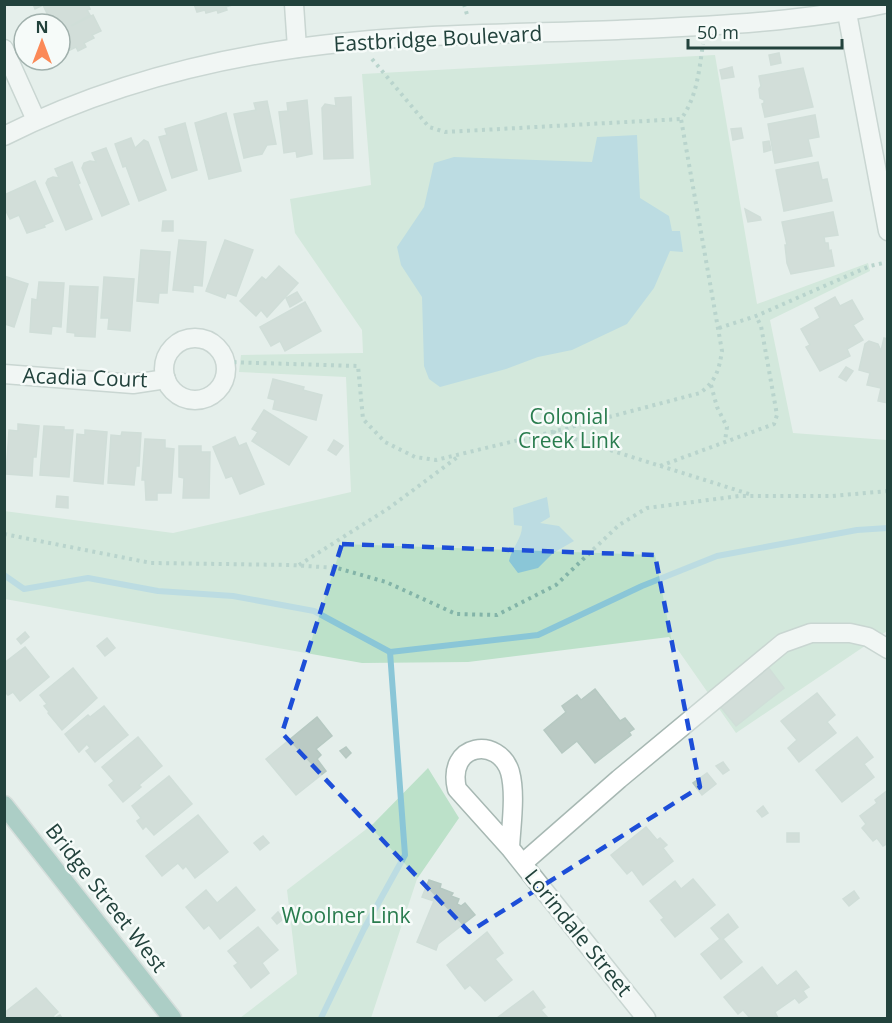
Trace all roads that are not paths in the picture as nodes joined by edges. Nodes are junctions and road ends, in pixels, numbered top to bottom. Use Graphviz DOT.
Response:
graph roads {
  1 [pos="294,4"];
  2 [pos="884,4"];
  3 [pos="847,13"];
  4 [pos="297,48"];
  5 [pos="4,50"];
  6 [pos="36,120"];
  7 [pos="4,136"];
  8 [pos="888,231"];
  9 [pos="4,374"];
  10 [pos="166,379"];
  11 [pos="888,649"];
  12 [pos="4,805"];
  13 [pos="510,848"];
  14 [pos="523,863"];
  15 [pos="172,1018"];
  16 [pos="646,1018"];
  1 -- 4 [label="street"];
  2 -- 3 [label="street, Eastbridge Boulevard"];
  3 -- 4 [label="street, Eastbridge Boulevard"];
  3 -- 8 [label="street"];
  4 -- 6 [label="street, Eastbridge Boulevard"];
  5 -- 6 [label="street"];
  6 -- 7 [label="street, Eastbridge Boulevard"];
  9 -- 10 [label="street, Acadia Court"];
  10 -- 10 [label="street, Acadia Court"];
  11 -- 14 [label="street"];
  12 -- 15 [label="main road, Bridge Street West"];
  13 -- 13 [label="street, Lorindale Street"];
  13 -- 14 [label="street, Lorindale Street"];
  14 -- 16 [label="street, Lorindale Street"];
}
